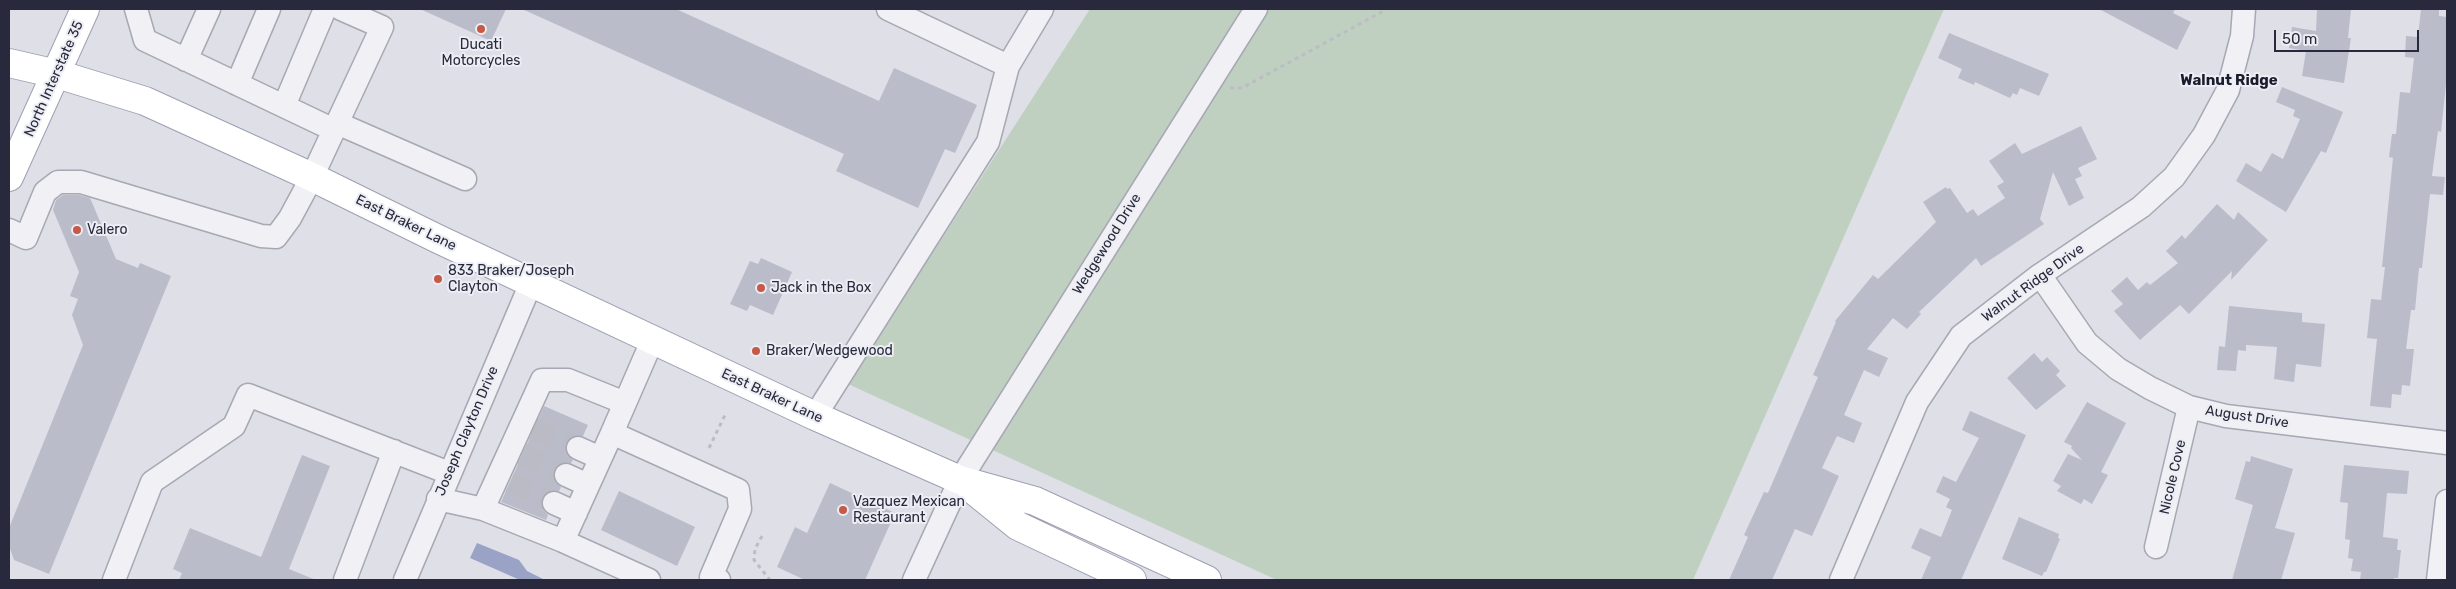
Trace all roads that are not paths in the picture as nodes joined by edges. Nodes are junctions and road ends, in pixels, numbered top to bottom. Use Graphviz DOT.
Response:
graph roads {
  1 [pos="85,9"];
  2 [pos="136,9"];
  3 [pos="209,9"];
  4 [pos="269,9"];
  5 [pos="326,9"];
  6 [pos="341,9"];
  7 [pos="888,9"];
  8 [pos="1042,9"];
  9 [pos="1256,9"];
  10 [pos="2244,9"];
  11 [pos="186,60"];
  12 [pos="10,63"];
  13 [pos="1008,66"];
  14 [pos="57,74"];
  15 [pos="237,84"];
  16 [pos="284,106"];
  17 [pos="336,126"];
  18 [pos="9,177"];
  19 [pos="312,177"];
  20 [pos="465,179"];
  21 [pos="9,230"];
  22 [pos="2040,275"];
  23 [pos="531,283"];
  24 [pos="652,341"];
  25 [pos="625,403"];
  26 [pos="2189,407"];
  27 [pos="816,416"];
  28 [pos="612,432"];
  29 [pos="2447,443"];
  30 [pos="578,448"];
  31 [pos="394,451"];
  32 [pos="600,458"];
  33 [pos="449,473"];
  34 [pos="566,475"];
  35 [pos="960,480"];
  36 [pos="588,485"];
  37 [pos="438,499"];
  38 [pos="2447,501"];
  39 [pos="554,503"];
  40 [pos="483,509"];
  41 [pos="576,514"];
  42 [pos="563,541"];
  43 [pos="2156,547"];
  44 [pos="713,579"];
  45 [pos="114,580"];
  46 [pos="345,580"];
  47 [pos="405,580"];
  48 [pos="649,580"];
  49 [pos="914,580"];
  50 [pos="1132,580"];
  51 [pos="1207,580"];
  52 [pos="1842,580"];
  53 [pos="2438,580"];
  1 -- 14 [label="main road, North Interstate 35"];
  2 -- 11 [label="street"];
  3 -- 11 [label="street"];
  4 -- 15 [label="street"];
  5 -- 16 [label="street"];
  6 -- 17 [label="street"];
  7 -- 13 [label="street"];
  8 -- 13 [label="street"];
  9 -- 35 [label="street, Wedgewood Drive"];
  10 -- 22 [label="street, Walnut Ridge Drive"];
  11 -- 15 [label="street"];
  12 -- 14 [label="main road, East Braker Lane"];
  13 -- 27 [label="street"];
  14 -- 18 [label="main road, North Interstate 35"];
  14 -- 19 [label="main road, East Braker Lane"];
  15 -- 16 [label="street"];
  16 -- 17 [label="street"];
  17 -- 19 [label="street"];
  17 -- 20 [label="street"];
  19 -- 21 [label="street"];
  19 -- 23 [label="main road, East Braker Lane"];
  22 -- 26 [label="street, August Drive"];
  22 -- 52 [label="street, Walnut Ridge Drive"];
  23 -- 24 [label="main road, East Braker Lane"];
  23 -- 33 [label="street, Joseph Clayton Drive"];
  24 -- 25 [label="street"];
  24 -- 27 [label="main road, East Braker Lane"];
  25 -- 28 [label="street"];
  25 -- 40 [label="street"];
  26 -- 29 [label="street, August Drive"];
  26 -- 43 [label="street, Nicole Cove"];
  27 -- 35 [label="main road, East Braker Lane"];
  28 -- 32 [label="street"];
  28 -- 44 [label="street"];
  30 -- 32 [label="street"];
  31 -- 33 [label="street"];
  31 -- 45 [label="street"];
  31 -- 46 [label="street"];
  32 -- 36 [label="street"];
  33 -- 37 [label="street, Joseph Clayton Drive"];
  34 -- 36 [label="street"];
  35 -- 49 [label="street, Wedgewood Drive"];
  35 -- 50 [label="main road, East Braker Lane"];
  35 -- 51 [label="main road, East Braker Lane"];
  36 -- 41 [label="street"];
  37 -- 40 [label="street"];
  37 -- 47 [label="street, Joseph Clayton Drive"];
  38 -- 53 [label="street"];
  39 -- 41 [label="street"];
  40 -- 42 [label="street"];
  41 -- 42 [label="street"];
  42 -- 48 [label="street"];
}
